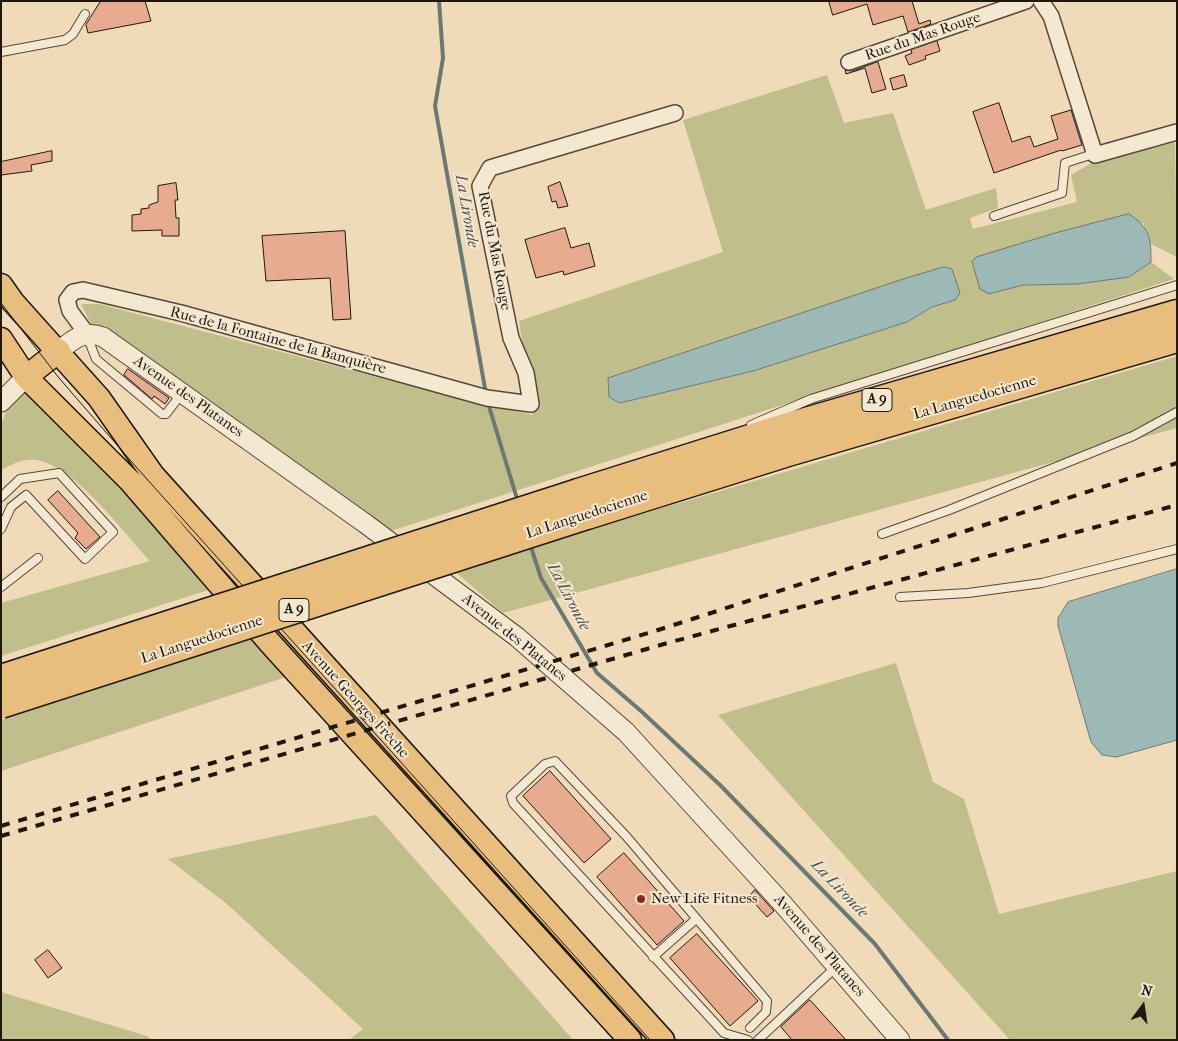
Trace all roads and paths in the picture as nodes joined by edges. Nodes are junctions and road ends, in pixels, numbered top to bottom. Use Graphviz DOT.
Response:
graph roads {
  1 [pos="1026,1"];
  2 [pos="1041,1"];
  3 [pos="85,14"];
  4 [pos="1,52"];
  5 [pos="849,62"];
  6 [pos="674,113"];
  7 [pos="1177,132"];
  8 [pos="1095,155"];
  9 [pos="994,216"];
  10 [pos="1,285"];
  11 [pos="1177,286"];
  12 [pos="1177,313"];
  13 [pos="87,334"];
  14 [pos="1,338"];
  15 [pos="1177,339"];
  16 [pos="59,351"];
  17 [pos="26,377"];
  18 [pos="182,392"];
  19 [pos="1,402"];
  20 [pos="531,404"];
  21 [pos="1177,412"];
  22 [pos="747,427"];
  23 [pos="720,439"];
  24 [pos="656,466"];
  25 [pos="1,497"];
  26 [pos="582,504"];
  27 [pos="1,529"];
  28 [pos="882,534"];
  29 [pos="1177,548"];
  30 [pos="38,558"];
  31 [pos="1,587"];
  32 [pos="900,597"];
  33 [pos="1,678"];
  34 [pos="1,705"];
  35 [pos="696,919"];
  36 [pos="653,957"];
  37 [pos="836,967"];
  38 [pos="750,1028"];
  39 [pos="630,1040"];
  40 [pos="663,1040"];
  41 [pos="748,1040"];
  42 [pos="758,1040"];
  43 [pos="900,1040"];
  1 -- 5 [label="street, Rue du Mas Rouge"];
  2 -- 8 [label="street"];
  3 -- 4 [label="lane"];
  6 -- 20 [label="street, Rue du Mas Rouge"];
  7 -- 8 [label="street"];
  8 -- 9 [label="lane"];
  10 -- 16 [label="main road, Avenue Georges Frêche"];
  11 -- 22 [label="lane"];
  12 -- 24 [label="highway, La Languedocienne / A 9"];
  13 -- 16 [label="street"];
  13 -- 18 [label="street, Avenue des Platanes"];
  13 -- 18 [label="lane"];
  13 -- 20 [label="street, Rue de la Fontaine de la Banquière"];
  14 -- 17 [label="main road, Avenue Georges Frêche"];
  15 -- 26 [label="highway, La Languedocienne / A 9"];
  16 -- 17 [label="main road"];
  16 -- 40 [label="main road, Avenue Georges Frêche"];
  17 -- 19 [label="street"];
  17 -- 39 [label="main road, Avenue Georges Frêche"];
  18 -- 37 [label="street, Avenue des Platanes"];
  21 -- 28 [label="lane"];
  23 -- 24 [label="lane"];
  24 -- 26 [label="highway, La Languedocienne / A 9"];
  25 -- 27 [label="lane"];
  26 -- 33 [label="highway, La Languedocienne / A 9, bridge"];
  26 -- 34 [label="highway, La Languedocienne / A 9, bridge"];
  29 -- 32 [label="lane"];
  30 -- 31 [label="lane"];
  35 -- 36 [label="lane"];
  35 -- 36 [label="lane"];
  35 -- 38 [label="lane"];
  36 -- 41 [label="lane"];
  37 -- 42 [label="lane"];
  37 -- 43 [label="street, Avenue des Platanes"];
}
